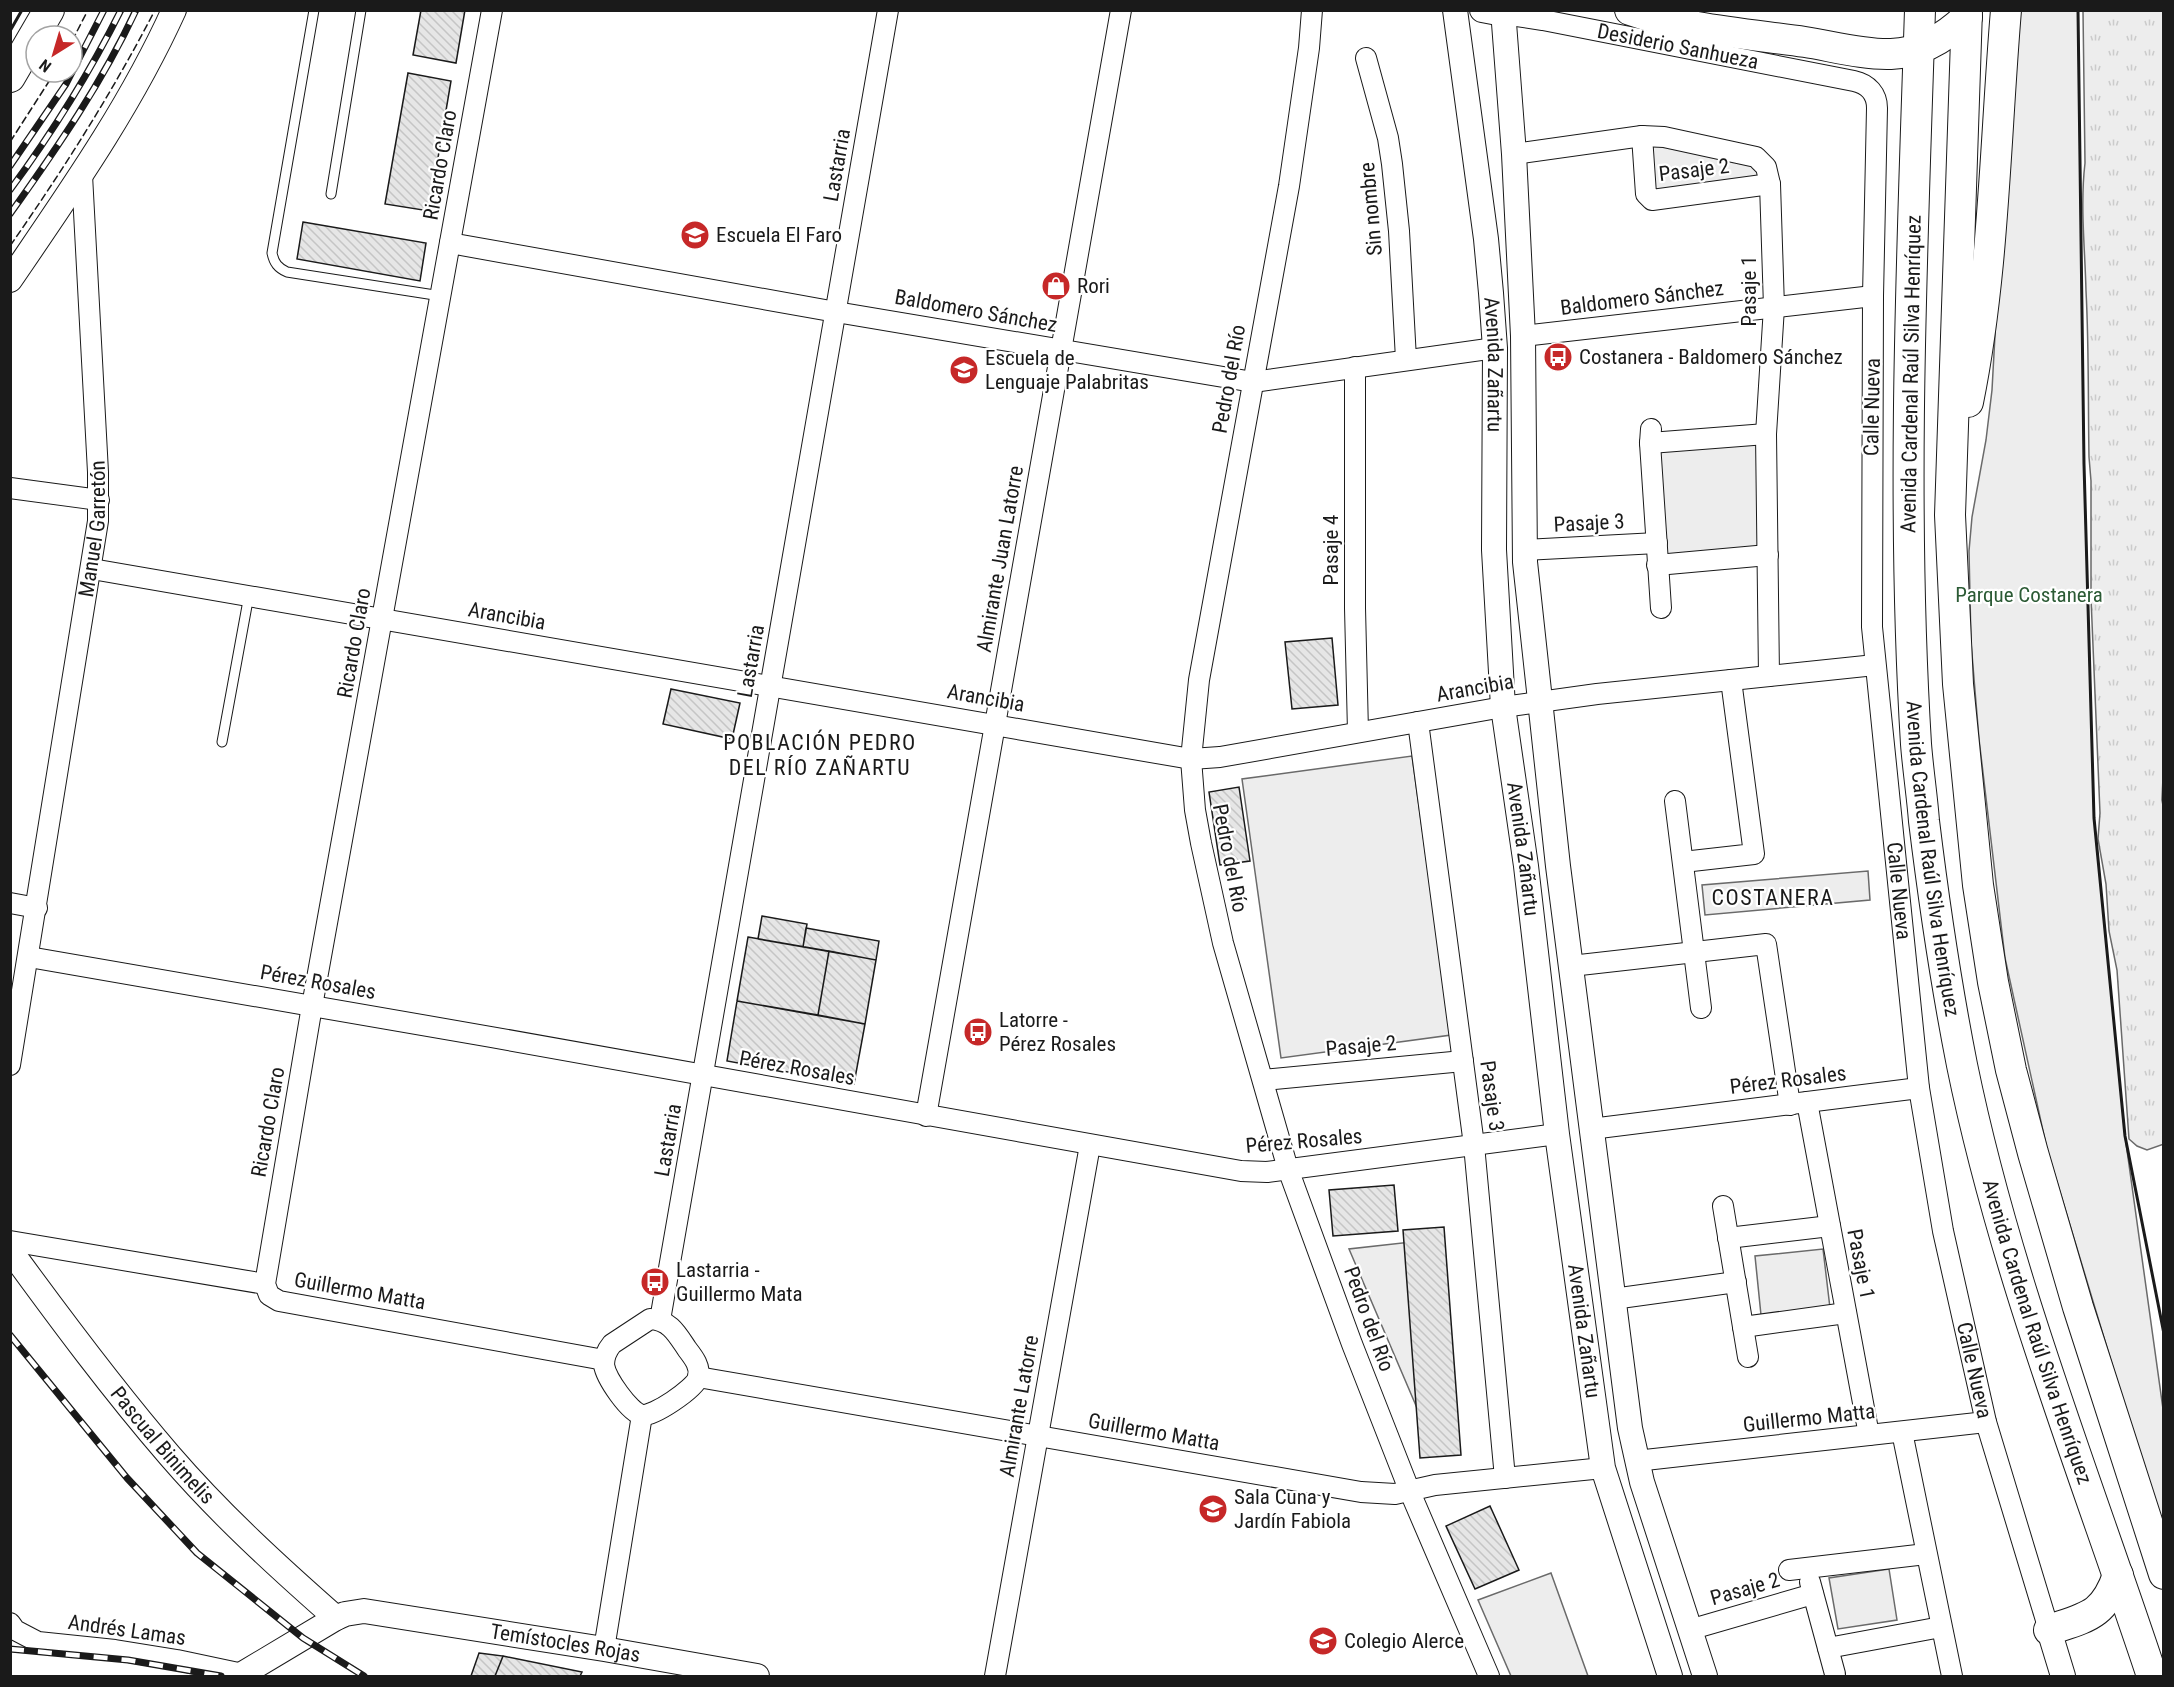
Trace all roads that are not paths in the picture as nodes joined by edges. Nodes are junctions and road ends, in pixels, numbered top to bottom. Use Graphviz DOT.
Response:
graph roads {
  1 [pos="49,10"];
  2 [pos="174,10"];
  3 [pos="314,10"];
  4 [pos="361,10"];
  5 [pos="492,10"];
  6 [pos="888,10"];
  7 [pos="1120,10"];
  8 [pos="1312,10"];
  9 [pos="1455,10"];
  10 [pos="1630,10"];
  11 [pos="1920,10"];
  12 [pos="2006,10"];
  13 [pos="1496,12"];
  14 [pos="1967,14"];
  15 [pos="1919,49"];
  16 [pos="1366,58"];
  17 [pos="10,78"];
  18 [pos="1872,91"];
  19 [pos="1642,136"];
  20 [pos="1514,154"];
  21 [pos="82,175"];
  22 [pos="1770,184"];
  23 [pos="331,194"];
  24 [pos="450,243"];
  25 [pos="10,280"];
  26 [pos="1873,296"];
  27 [pos="441,297"];
  28 [pos="1774,307"];
  29 [pos="836,312"];
  30 [pos="1523,336"];
  31 [pos="1495,348"];
  32 [pos="1060,350"];
  33 [pos="1406,359"];
  34 [pos="1355,367"];
  35 [pos="1253,382"];
  36 [pos="1766,434"];
  37 [pos="1951,485"];
  38 [pos="10,488"];
  39 [pos="99,500"];
  40 [pos="1657,543"];
  41 [pos="1524,550"];
  42 [pos="1768,555"];
  43 [pos="1657,565"];
  44 [pos="92,569"];
  45 [pos="249,595"];
  46 [pos="1661,608"];
  47 [pos="382,618"];
  48 [pos="1875,665"];
  49 [pos="1770,676"];
  50 [pos="1731,680"];
  51 [pos="771,686"];
  52 [pos="1540,702"];
  53 [pos="1503,707"];
  54 [pos="1418,722"];
  55 [pos="995,724"];
  56 [pos="1358,732"];
  57 [pos="222,742"];
  58 [pos="1191,759"];
  59 [pos="1675,801"];
  60 [pos="1683,862"];
  61 [pos="10,903"];
  62 [pos="38,908"];
  63 [pos="1694,952"];
  64 [pos="29,957"];
  65 [pos="1571,966"];
  66 [pos="312,1006"];
  67 [pos="1701,1008"];
  68 [pos="1463,1061"];
  69 [pos="10,1065"];
  70 [pos="704,1076"];
  71 [pos="1263,1080"];
  72 [pos="1919,1088"];
  73 [pos="1798,1103"];
  74 [pos="926,1116"];
  75 [pos="1591,1129"];
  76 [pos="1557,1134"];
  77 [pos="1090,1145"];
  78 [pos="1474,1145"];
  79 [pos="1288,1169"];
  80 [pos="1723,1206"];
  81 [pos="1830,1226"];
  82 [pos="1728,1238"];
  83 [pos="10,1241"];
  84 [pos="10,1250"];
  85 [pos="1736,1282"];
  86 [pos="265,1284"];
  87 [pos="1613,1299"];
  88 [pos="1846,1313"];
  89 [pos="660,1320"];
  90 [pos="1743,1326"];
  91 [pos="1748,1357"];
  92 [pos="604,1360"];
  93 [pos="698,1377"];
  94 [pos="642,1415"];
  95 [pos="1986,1422"];
  96 [pos="1902,1432"];
  97 [pos="1869,1435"];
  98 [pos="1038,1436"];
  99 [pos="1636,1461"];
  100 [pos="1604,1468"];
  101 [pos="1505,1478"];
  102 [pos="1410,1492"];
  103 [pos="1926,1554"];
  104 [pos="2163,1574"];
  105 [pos="2118,1575"];
  106 [pos="1813,1594"];
  107 [pos="336,1618"];
  108 [pos="10,1623"];
  109 [pos="1941,1627"];
  110 [pos="1689,1630"];
  111 [pos="2049,1630"];
  112 [pos="1828,1648"];
  113 [pos="604,1649"];
  114 [pos="1835,1674"];
  115 [pos="241,1675"];
  116 [pos="757,1677"];
  117 [pos="995,1677"];
  118 [pos="1489,1677"];
  119 [pos="1670,1677"];
  120 [pos="1705,1677"];
  121 [pos="1952,1677"];
  122 [pos="2063,1677"];
  123 [pos="2152,1677"];
  1 -- 17 [label="main road"];
  2 -- 21 [label="street"];
  3 -- 27 [label="lane"];
  4 -- 23 [label="lane"];
  5 -- 24 [label="street, Ricardo Claro"];
  6 -- 29 [label="street, Lastarria"];
  7 -- 32 [label="street, Almirante Juan Latorre"];
  8 -- 35 [label="street, Pedro del Río"];
  9 -- 31 [label="street, Avenida Zañartu"];
  10 -- 15 [label="main road"];
  11 -- 15 [label="main road, Avenida Cardenal Raúl Silva Henríquez"];
  12 -- 37 [label="main road"];
  13 -- 18 [label="street, Desiderio Sanhueza"];
  13 -- 20 [label="street, Avenida Zañartu"];
  14 -- 15 [label="main road"];
  14 -- 37 [label="main road, Avenida Cardenal Raúl Silva Henríquez"];
  15 -- 105 [label="main road, Avenida Cardenal Raúl Silva Henríquez"];
  16 -- 33 [label="street, Sin nombre"];
  18 -- 26 [label="street, Calle Nueva"];
  19 -- 20 [label="street, Pasaje 1"];
  19 -- 22 [label="street, Pasaje 1"];
  19 -- 22 [label="street, Pasaje 2"];
  20 -- 30 [label="street, Avenida Zañartu"];
  21 -- 25 [label="street"];
  21 -- 39 [label="street, Manuel Garretón"];
  22 -- 28 [label="street, Pasaje 1"];
  24 -- 27 [label="street, Ricardo Claro"];
  24 -- 29 [label="street, Baldomero Sánchez"];
  26 -- 28 [label="street, Baldomero Sánchez"];
  26 -- 48 [label="street, Calle Nueva"];
  27 -- 47 [label="street, Ricardo Claro"];
  28 -- 30 [label="street, Baldomero Sánchez"];
  28 -- 36 [label="street, Pasaje 1"];
  29 -- 32 [label="street, Baldomero Sánchez"];
  29 -- 51 [label="street, Lastarria"];
  30 -- 41 [label="street, Avenida Zañartu"];
  31 -- 33 [label="street, Baldomero Sánchez"];
  31 -- 53 [label="street, Avenida Zañartu"];
  32 -- 35 [label="street, Baldomero Sánchez"];
  32 -- 55 [label="street, Almirante Juan Latorre"];
  33 -- 34 [label="street, Baldomero Sánchez"];
  34 -- 35 [label="street, Baldomero Sánchez"];
  34 -- 56 [label="street, Pasaje 4"];
  35 -- 58 [label="street, Pedro del Río"];
  36 -- 40 [label="street, Pasaje 3"];
  36 -- 42 [label="street, Pasaje 1"];
  37 -- 104 [label="main road, Avenida Cardenal Raúl Silva Henríquez"];
  38 -- 39 [label="street"];
  39 -- 44 [label="street, Manuel Garretón"];
  40 -- 41 [label="street, Pasaje 3"];
  40 -- 43 [label="street, Pasaje 3"];
  41 -- 52 [label="street, Avenida Zañartu"];
  42 -- 43 [label="street"];
  42 -- 49 [label="street, Pasaje 1"];
  43 -- 46 [label="street, Pasaje 3"];
  44 -- 45 [label="street, Arancibia"];
  44 -- 62 [label="street, Manuel Garretón"];
  45 -- 47 [label="street, Arancibia"];
  45 -- 57 [label="lane"];
  47 -- 51 [label="street, Arancibia"];
  47 -- 66 [label="street, Ricardo Claro"];
  48 -- 49 [label="street, Arancibia"];
  48 -- 72 [label="street, Calle Nueva"];
  49 -- 50 [label="street, Arancibia"];
  50 -- 52 [label="street, Arancibia"];
  50 -- 60 [label="street"];
  51 -- 55 [label="street, Arancibia"];
  51 -- 70 [label="street, Lastarria"];
  52 -- 53 [label="street, Arancibia"];
  52 -- 65 [label="street, Avenida Zañartu"];
  53 -- 54 [label="street, Arancibia"];
  53 -- 76 [label="street, Avenida Zañartu"];
  54 -- 56 [label="street, Arancibia"];
  54 -- 68 [label="street, Pasaje 3"];
  55 -- 58 [label="street, Arancibia"];
  55 -- 74 [label="street, Almirante Juan Latorre"];
  56 -- 58 [label="street, Arancibia"];
  58 -- 71 [label="street, Pedro del Río"];
  59 -- 60 [label="street"];
  60 -- 63 [label="street"];
  61 -- 62 [label="street"];
  62 -- 64 [label="street, Manuel Garretón"];
  63 -- 65 [label="street"];
  63 -- 67 [label="street"];
  63 -- 73 [label="street, Pasaje 1"];
  64 -- 66 [label="street, Pérez Rosales"];
  64 -- 69 [label="street, Manuel Garretón"];
  65 -- 75 [label="street, Avenida Zañartu"];
  66 -- 70 [label="street, Pérez Rosales"];
  66 -- 86 [label="street, Ricardo Claro"];
  68 -- 71 [label="street, Pasaje 2"];
  68 -- 78 [label="street, Pasaje 3"];
  70 -- 74 [label="street, Pérez Rosales"];
  70 -- 89 [label="street, Lastarria"];
  71 -- 79 [label="street, Pedro del Río"];
  72 -- 73 [label="street, Pérez Rosales"];
  72 -- 95 [label="street, Calle Nueva"];
  73 -- 75 [label="street, Pérez Rosales"];
  73 -- 81 [label="street, Pasaje 1"];
  74 -- 77 [label="street, Pérez Rosales"];
  75 -- 87 [label="street, Avenida Zañartu"];
  76 -- 78 [label="street, Pérez Rosales"];
  76 -- 100 [label="street, Avenida Zañartu"];
  77 -- 79 [label="street, Pérez Rosales"];
  77 -- 98 [label="street, Almirante Latorre"];
  78 -- 79 [label="street, Pérez Rosales"];
  78 -- 101 [label="street, Pasaje 3"];
  79 -- 102 [label="street, Pedro del Río"];
  80 -- 82 [label="street"];
  81 -- 82 [label="street"];
  81 -- 88 [label="street, Pasaje 1"];
  82 -- 85 [label="street"];
  83 -- 86 [label="street, Guillermo Matta"];
  84 -- 107 [label="street, Pascual Binimelis"];
  85 -- 87 [label="street"];
  85 -- 90 [label="street"];
  86 -- 92 [label="street, Guillermo Matta"];
  87 -- 99 [label="street, Avenida Zañartu"];
  88 -- 90 [label="street"];
  88 -- 97 [label="street, Pasaje 1"];
  89 -- 92 [label="street"];
  89 -- 93 [label="street"];
  90 -- 91 [label="street"];
  92 -- 94 [label="street"];
  93 -- 94 [label="street"];
  93 -- 98 [label="street, Guillermo Matta"];
  94 -- 113 [label="street"];
  95 -- 96 [label="street, Guillermo Matta"];
  95 -- 111 [label="street, Calle Nueva"];
  96 -- 97 [label="street, Guillermo Matta"];
  96 -- 103 [label="street"];
  97 -- 99 [label="street, Guillermo Matta"];
  98 -- 102 [label="street, Guillermo Matta"];
  98 -- 117 [label="street, Almirante Latorre"];
  99 -- 110 [label="street, Avenida Zañartu"];
  100 -- 101 [label="street, Guillermo Matta"];
  100 -- 119 [label="street, Avenida Zañartu"];
  101 -- 102 [label="street, Guillermo Matta"];
  102 -- 118 [label="street, Pedro del Río"];
  103 -- 106 [label="street, Pasaje 2"];
  103 -- 109 [label="street"];
  105 -- 111 [label="main road"];
  105 -- 123 [label="main road, Avenida Cardenal Raúl Silva Henríquez"];
  106 -- 110 [label="street, Pasaje 2"];
  106 -- 112 [label="street, Pasaje 2"];
  107 -- 113 [label="street, Temístocles Rojas"];
  107 -- 115 [label="street"];
  108 -- 115 [label="street, Andrés Lamas"];
  109 -- 112 [label="street"];
  109 -- 121 [label="street"];
  110 -- 120 [label="street, Avenida Zañartu"];
  111 -- 122 [label="street, Calle Nueva"];
  112 -- 114 [label="street, Pasaje 2"];
  113 -- 116 [label="street, Temístocles Rojas"];
}
